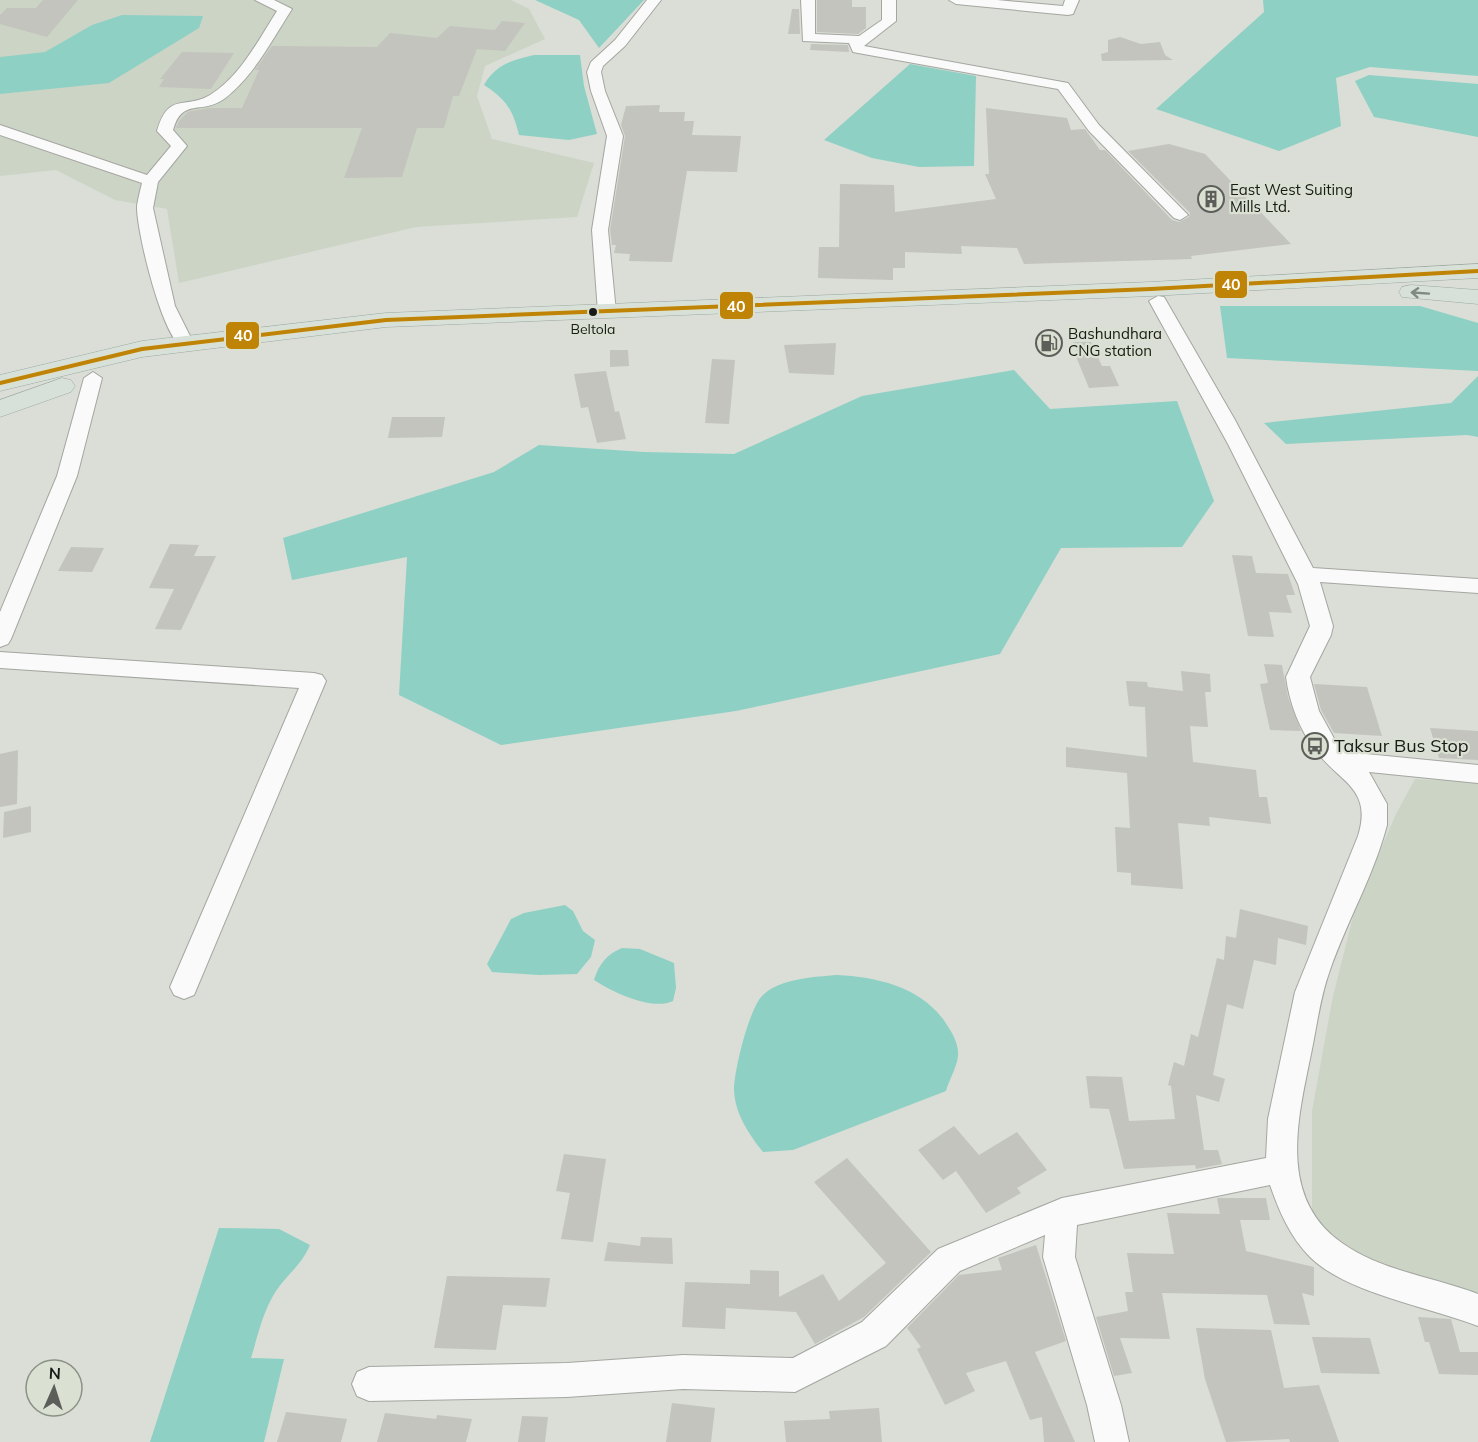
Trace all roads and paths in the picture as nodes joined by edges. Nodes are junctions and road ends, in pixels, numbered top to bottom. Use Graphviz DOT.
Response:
graph roads {
  1 [pos="262,0"];
  2 [pos="654,0"];
  3 [pos="808,0"];
  4 [pos="890,0"];
  5 [pos="956,0"];
  6 [pos="1072,0"];
  7 [pos="857,44"];
  8 [pos="0,130"];
  9 [pos="150,181"];
  10 [pos="1180,215"];
  11 [pos="1478,271"];
  12 [pos="1478,297"];
  13 [pos="1158,301"];
  14 [pos="607,312"];
  15 [pos="184,342"];
  16 [pos="0,369"];
  17 [pos="88,373"];
  18 [pos="0,383"];
  19 [pos="0,397"];
  20 [pos="0,410"];
  21 [pos="1304,574"];
  22 [pos="1478,586"];
  23 [pos="0,639"];
  24 [pos="0,660"];
  25 [pos="1333,754"];
  26 [pos="1478,774"];
  27 [pos="184,987"];
  28 [pos="1280,1168"];
  29 [pos="1062,1213"];
  30 [pos="1478,1310"];
  31 [pos="369,1384"];
  32 [pos="1112,1442"];
  1 -- 9 [label="street"];
  2 -- 14 [label="street"];
  3 -- 7 [label="street"];
  4 -- 7 [label="street"];
  5 -- 6 [label="street"];
  7 -- 10 [label="street"];
  8 -- 9 [label="street"];
  9 -- 15 [label="street"];
  11 -- 14 [label="highway"];
  12 -- 13 [label="highway, one-way"];
  13 -- 17 [label="highway"];
  13 -- 21 [label="street"];
  14 -- 15 [label="highway"];
  15 -- 17 [label="highway"];
  16 -- 17 [label="highway"];
  17 -- 18 [label="highway"];
  17 -- 19 [label="highway"];
  17 -- 20 [label="highway"];
  17 -- 23 [label="street"];
  21 -- 22 [label="street"];
  21 -- 25 [label="street"];
  24 -- 27 [label="street"];
  25 -- 26 [label="street"];
  25 -- 28 [label="street"];
  28 -- 29 [label="street"];
  28 -- 30 [label="street"];
  29 -- 31 [label="street"];
  29 -- 32 [label="street"];
}
